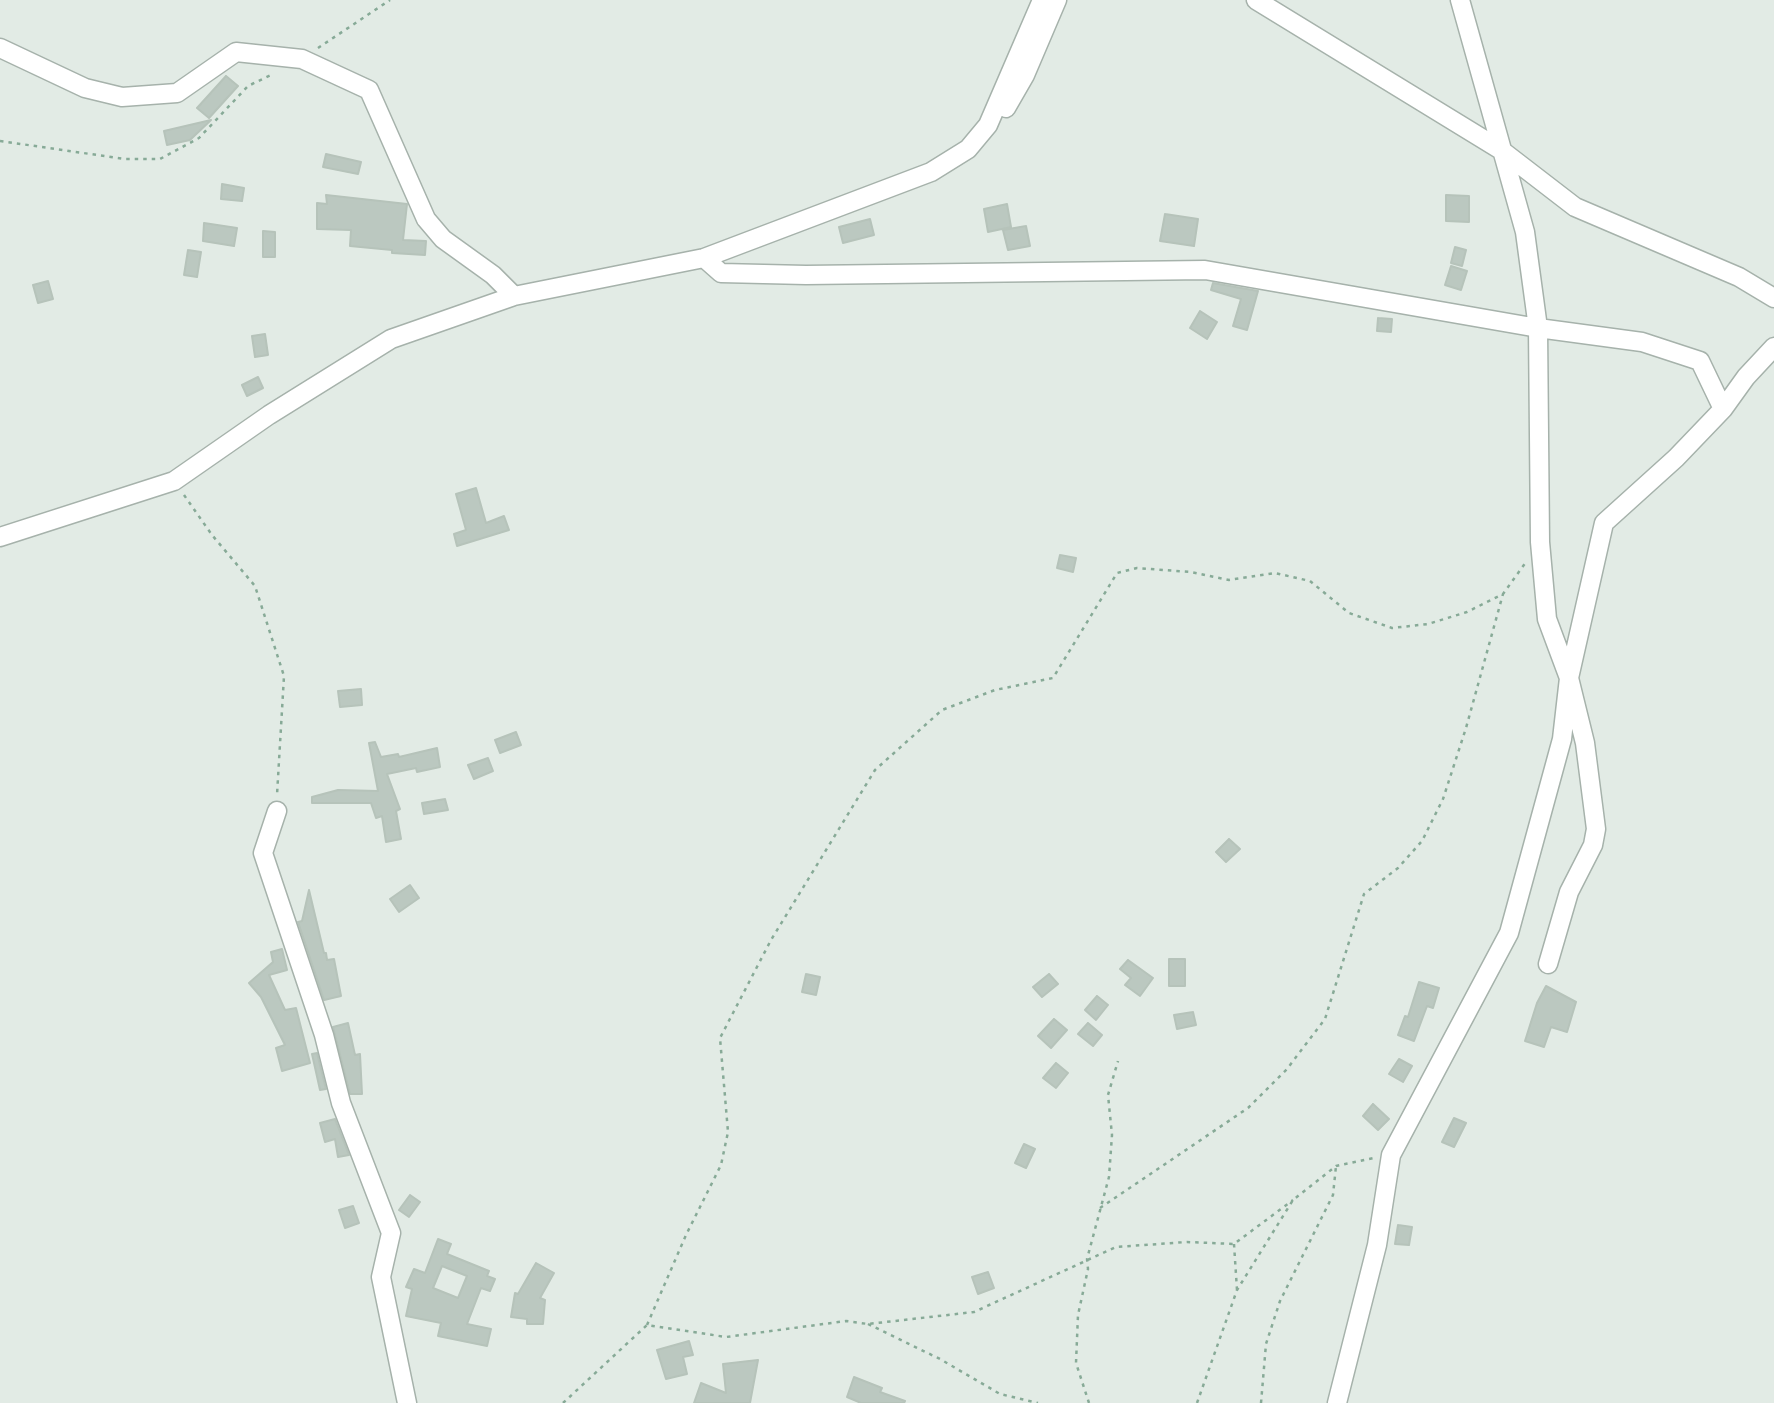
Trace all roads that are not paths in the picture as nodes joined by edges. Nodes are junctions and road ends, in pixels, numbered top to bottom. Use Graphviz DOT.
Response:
graph roads {
  1 [pos="1042,0"];
  2 [pos="1057,0"];
  3 [pos="1256,0"];
  4 [pos="1460,0"];
  5 [pos="0,48"];
  6 [pos="988,125"];
  7 [pos="1501,150"];
  8 [pos="704,258"];
  9 [pos="514,296"];
  10 [pos="1774,298"];
  11 [pos="1538,328"];
  12 [pos="1774,347"];
  13 [pos="1723,409"];
  14 [pos="0,537"];
  15 [pos="1569,678"];
  16 [pos="277,811"];
  17 [pos="1548,964"];
  18 [pos="407,1403"];
  19 [pos="1337,1403"];
  1 -- 6 [label="street"];
  2 -- 6 [label="street"];
  3 -- 7 [label="street"];
  4 -- 7 [label="street"];
  5 -- 9 [label="street"];
  6 -- 8 [label="street"];
  7 -- 10 [label="street"];
  7 -- 11 [label="street"];
  8 -- 9 [label="street"];
  8 -- 11 [label="street"];
  9 -- 14 [label="street"];
  11 -- 13 [label="street"];
  11 -- 15 [label="street"];
  12 -- 13 [label="street"];
  13 -- 15 [label="street"];
  15 -- 17 [label="street"];
  15 -- 19 [label="street"];
  16 -- 18 [label="street"];
}
